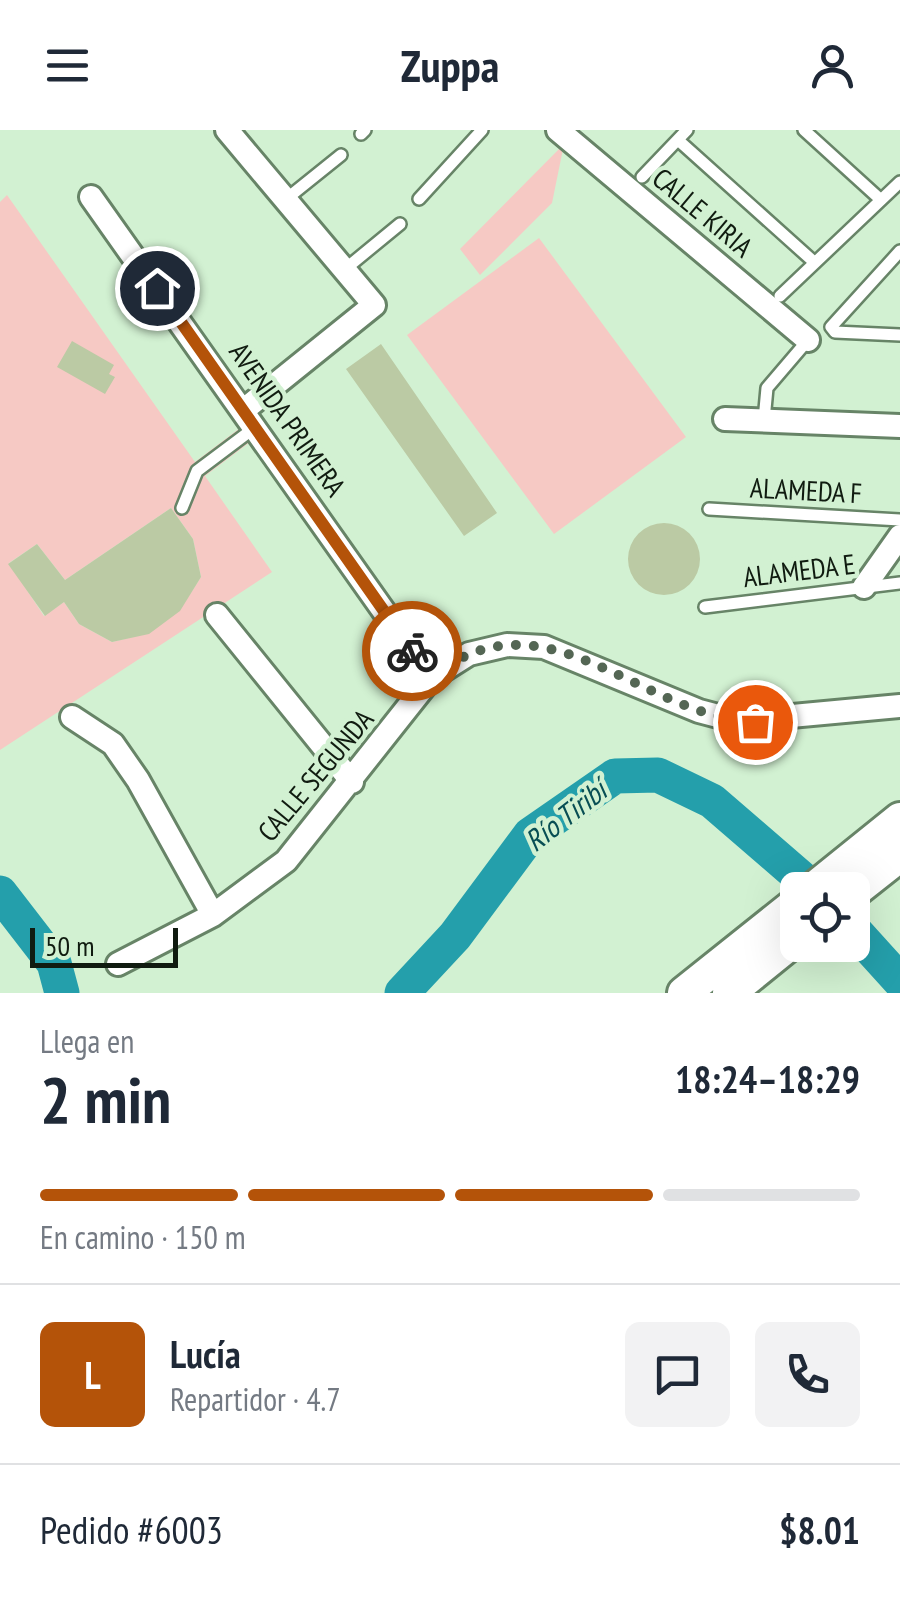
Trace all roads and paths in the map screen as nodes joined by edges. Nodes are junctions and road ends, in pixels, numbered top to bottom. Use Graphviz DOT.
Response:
graph roads {
  1 [pos="482,130"];
  2 [pos="558,130"];
  3 [pos="804,130"];
  4 [pos="232,132"];
  5 [pos="682,135"];
  6 [pos="341,154"];
  7 [pos="642,177"];
  8 [pos="900,182"];
  9 [pos="92,198"];
  10 [pos="419,199"];
  11 [pos="285,200"];
  12 [pos="881,200"];
  13 [pos="400,224"];
  14 [pos="900,251"];
  15 [pos="814,262"];
  16 [pos="344,270"];
  17 [pos="780,296"];
  18 [pos="900,335"];
  19 [pos="808,340"];
  20 [pos="251,418"];
  21 [pos="725,419"];
  22 [pos="764,420"];
  23 [pos="900,426"];
  24 [pos="182,508"];
  25 [pos="709,509"];
  26 [pos="900,520"];
  27 [pos="900,536"];
  28 [pos="900,583"];
  29 [pos="864,587"];
  30 [pos="704,607"];
  31 [pos="217,615"];
  32 [pos="431,678"];
  33 [pos="900,706"];
  34 [pos="72,718"];
  35 [pos="352,782"];
  36 [pos="900,819"];
  37 [pos="900,855"];
  38 [pos="834,872"];
  39 [pos="870,879"];
  40 [pos="213,915"];
  41 [pos="780,919"];
  42 [pos="780,948"];
  43 [pos="118,964"];
  44 [pos="706,987"];
  1 -- 10 [label="lane"];
  2 -- 19 [label="street, CALLE KIRIA"];
  3 -- 12 [label="lane"];
  4 -- 11 [label="street"];
  5 -- 7 [label="lane"];
  5 -- 15 [label="lane"];
  6 -- 11 [label="lane"];
  8 -- 12 [label="lane"];
  9 -- 20 [label="street, AVENIDA PRIMERA"];
  11 -- 16 [label="street"];
  12 -- 15 [label="lane"];
  13 -- 16 [label="lane"];
  14 -- 18 [label="lane"];
  15 -- 17 [label="lane"];
  16 -- 20 [label="street"];
  19 -- 22 [label="lane"];
  20 -- 24 [label="lane"];
  20 -- 32 [label="street, AVENIDA PRIMERA"];
  21 -- 22 [label="street"];
  22 -- 23 [label="street"];
  25 -- 26 [label="lane, ALAMEDA F"];
  27 -- 29 [label="street"];
  28 -- 29 [label="lane, ALAMEDA E"];
  29 -- 30 [label="lane, ALAMEDA E"];
  31 -- 35 [label="street"];
  32 -- 33 [label="street, CALLE SEGUNDA"];
  32 -- 35 [label="street, CALLE SEGUNDA"];
  34 -- 40 [label="street"];
  35 -- 40 [label="street, CALLE SEGUNDA"];
  36 -- 38 [label="main road"];
  37 -- 39 [label="main road"];
  40 -- 43 [label="street, CALLE SEGUNDA"];
  41 -- 44 [label="main road"];
  42 -- 44 [label="main road"];
}
